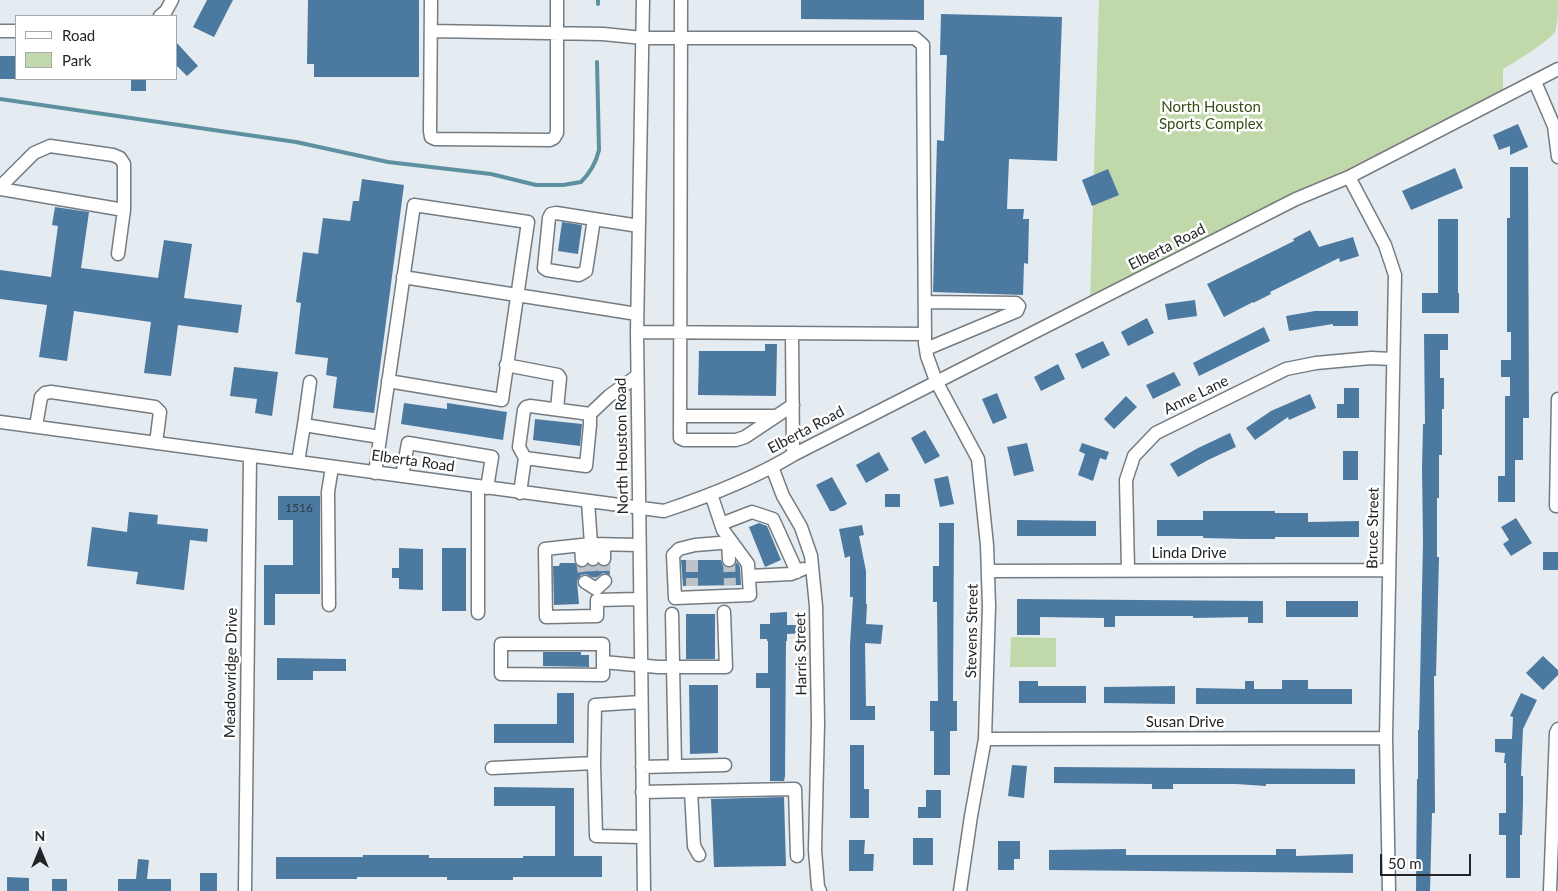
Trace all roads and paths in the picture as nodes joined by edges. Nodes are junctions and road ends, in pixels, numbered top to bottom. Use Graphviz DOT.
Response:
graph roads {
  1 [pos="172,0"];
  2 [pos="431,0"];
  3 [pos="557,0"];
  4 [pos="643,0"];
  5 [pos="681,0"];
  6 [pos="161,15"];
  7 [pos="0,31"];
  8 [pos="15,31"];
  9 [pos="431,31"];
  10 [pos="557,34"];
  11 [pos="642,38"];
  12 [pos="681,38"];
  13 [pos="1558,68"];
  14 [pos="1535,82"];
  15 [pos="1558,158"];
  16 [pos="1348,177"];
  17 [pos="0,188"];
  18 [pos="124,210"];
  19 [pos="594,218"];
  20 [pos="639,226"];
  21 [pos="118,254"];
  22 [pos="403,277"];
  23 [pos="517,294"];
  24 [pos="925,302"];
  25 [pos="637,314"];
  26 [pos="637,332"];
  27 [pos="680,332"];
  28 [pos="792,333"];
  29 [pos="925,334"];
  30 [pos="926,349"];
  31 [pos="1392,359"];
  32 [pos="506,365"];
  33 [pos="637,376"];
  34 [pos="388,381"];
  35 [pos="936,381"];
  36 [pos="310,382"];
  37 [pos="1558,399"];
  38 [pos="793,405"];
  39 [pos="557,409"];
  40 [pos="590,414"];
  41 [pos="680,416"];
  42 [pos="775,416"];
  43 [pos="0,422"];
  44 [pos="36,426"];
  45 [pos="304,426"];
  46 [pos="380,438"];
  47 [pos="156,443"];
  48 [pos="793,454"];
  49 [pos="250,456"];
  50 [pos="525,458"];
  51 [pos="298,462"];
  52 [pos="332,467"];
  53 [pos="772,467"];
  54 [pos="375,473"];
  55 [pos="402,476"];
  56 [pos="482,487"];
  57 [pos="520,492"];
  58 [pos="711,494"];
  59 [pos="588,502"];
  60 [pos="1556,506"];
  61 [pos="638,509"];
  62 [pos="721,524"];
  63 [pos="730,543"];
  64 [pos="592,545"];
  65 [pos="639,545"];
  66 [pos="691,546"];
  67 [pos="593,559"];
  68 [pos="692,560"];
  69 [pos="729,560"];
  70 [pos="812,566"];
  71 [pos="1128,569"];
  72 [pos="1389,570"];
  73 [pos="988,571"];
  74 [pos="797,572"];
  75 [pos="749,576"];
  76 [pos="639,599"];
  77 [pos="328,605"];
  78 [pos="724,612"];
  79 [pos="478,613"];
  80 [pos="672,614"];
  81 [pos="640,665"];
  82 [pos="673,667"];
  83 [pos="603,669"];
  84 [pos="641,702"];
  85 [pos="1558,729"];
  86 [pos="1386,738"];
  87 [pos="985,739"];
  88 [pos="594,763"];
  89 [pos="725,765"];
  90 [pos="675,766"];
  91 [pos="642,767"];
  92 [pos="492,768"];
  93 [pos="691,791"];
  94 [pos="642,792"];
  95 [pos="643,837"];
  96 [pos="699,856"];
  97 [pos="796,856"];
  98 [pos="245,891"];
  99 [pos="644,891"];
  100 [pos="820,891"];
  101 [pos="960,891"];
  102 [pos="1390,891"];
  103 [pos="1550,891"];
  1 -- 6 [label="street"];
  2 -- 9 [label="street"];
  3 -- 10 [label="street"];
  4 -- 11 [label="street, North Houston Road"];
  5 -- 12 [label="street"];
  7 -- 8 [label="street"];
  9 -- 10 [label="street"];
  9 -- 10 [label="street"];
  10 -- 11 [label="street"];
  11 -- 12 [label="street"];
  11 -- 20 [label="street, North Houston Road"];
  12 -- 24 [label="street, Stevens Street"];
  12 -- 27 [label="street"];
  13 -- 14 [label="street, Elberta Road"];
  14 -- 15 [label="street"];
  14 -- 16 [label="street, Elberta Road"];
  16 -- 31 [label="street, Bruce Street"];
  16 -- 35 [label="street, Elberta Road"];
  17 -- 18 [label="street"];
  17 -- 18 [label="street"];
  18 -- 21 [label="street"];
  19 -- 19 [label="street"];
  19 -- 20 [label="street"];
  20 -- 25 [label="street, North Houston Road"];
  22 -- 23 [label="street"];
  22 -- 23 [label="street"];
  22 -- 34 [label="street"];
  23 -- 25 [label="street"];
  23 -- 32 [label="street"];
  24 -- 29 [label="street, Stevens Street"];
  24 -- 30 [label="street"];
  25 -- 26 [label="street, North Houston Road"];
  26 -- 27 [label="street"];
  26 -- 33 [label="street, North Houston Road"];
  27 -- 28 [label="street"];
  27 -- 41 [label="street"];
  28 -- 29 [label="street"];
  28 -- 38 [label="street"];
  29 -- 30 [label="street, Stevens Street"];
  30 -- 35 [label="street, Stevens Street"];
  31 -- 71 [label="street, Anne Lane"];
  31 -- 72 [label="street, Bruce Street"];
  32 -- 34 [label="street"];
  32 -- 39 [label="street"];
  33 -- 40 [label="street"];
  33 -- 61 [label="street, North Houston Road"];
  34 -- 46 [label="street"];
  35 -- 48 [label="street, Elberta Road"];
  35 -- 73 [label="street, Stevens Street"];
  36 -- 45 [label="street"];
  37 -- 60 [label="street"];
  38 -- 42 [label="street"];
  38 -- 48 [label="street"];
  39 -- 40 [label="street"];
  39 -- 50 [label="street"];
  40 -- 50 [label="street"];
  41 -- 42 [label="street"];
  41 -- 42 [label="street"];
  43 -- 44 [label="street, Elberta Road"];
  44 -- 47 [label="street, Elberta Road"];
  44 -- 47 [label="street"];
  45 -- 46 [label="street"];
  45 -- 51 [label="street"];
  46 -- 54 [label="street"];
  47 -- 49 [label="street, Elberta Road"];
  48 -- 53 [label="street, Elberta Road"];
  49 -- 51 [label="street, Elberta Road"];
  49 -- 98 [label="street, Meadowridge Drive"];
  50 -- 57 [label="street"];
  51 -- 52 [label="street, Elberta Road"];
  52 -- 54 [label="street, Elberta Road"];
  52 -- 77 [label="street"];
  53 -- 58 [label="street, Elberta Road"];
  53 -- 70 [label="street, Harris Street"];
  54 -- 55 [label="street, Elberta Road"];
  55 -- 56 [label="street, Elberta Road"];
  55 -- 56 [label="street"];
  56 -- 57 [label="street, Elberta Road"];
  56 -- 79 [label="street"];
  57 -- 59 [label="street, Elberta Road"];
  58 -- 61 [label="street, Elberta Road"];
  58 -- 62 [label="street"];
  59 -- 61 [label="street, Elberta Road"];
  59 -- 64 [label="street"];
  61 -- 65 [label="street, North Houston Road"];
  62 -- 63 [label="street"];
  62 -- 74 [label="street"];
  63 -- 66 [label="street"];
  63 -- 69 [label="street"];
  63 -- 75 [label="street"];
  64 -- 65 [label="street"];
  64 -- 67 [label="street"];
  64 -- 76 [label="street"];
  65 -- 76 [label="street, North Houston Road"];
  66 -- 68 [label="street"];
  66 -- 75 [label="street"];
  70 -- 74 [label="street"];
  70 -- 100 [label="street, Harris Street"];
  71 -- 72 [label="street, Linda Drive"];
  71 -- 73 [label="street, Linda Drive"];
  72 -- 86 [label="street, Bruce Street"];
  73 -- 87 [label="street, Stevens Street"];
  74 -- 75 [label="street"];
  76 -- 81 [label="street, North Houston Road"];
  78 -- 82 [label="street"];
  80 -- 82 [label="street"];
  81 -- 82 [label="street"];
  81 -- 83 [label="street"];
  81 -- 84 [label="street, North Houston Road"];
  82 -- 90 [label="street"];
  83 -- 83 [label="street"];
  84 -- 88 [label="street"];
  84 -- 91 [label="street, North Houston Road"];
  85 -- 103 [label="street"];
  86 -- 87 [label="street, Susan Drive"];
  86 -- 102 [label="street, Bruce Street"];
  87 -- 101 [label="street, Stevens Street"];
  88 -- 92 [label="street"];
  88 -- 95 [label="street"];
  89 -- 90 [label="street"];
  90 -- 91 [label="street"];
  91 -- 94 [label="street, North Houston Road"];
  93 -- 94 [label="street"];
  93 -- 96 [label="street"];
  93 -- 97 [label="street"];
  94 -- 95 [label="street, North Houston Road"];
  95 -- 99 [label="street, North Houston Road"];
}
